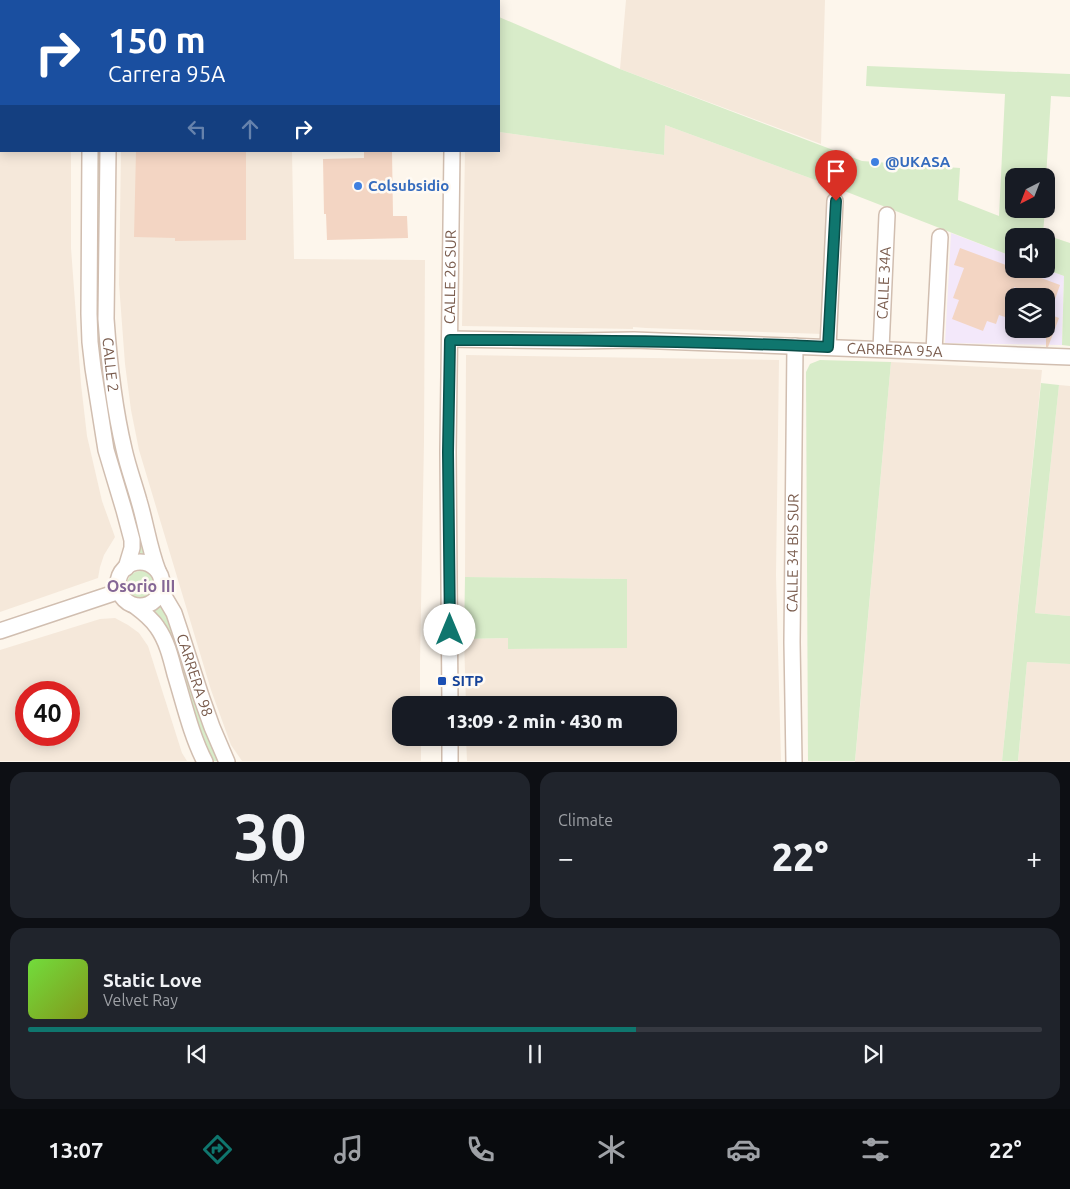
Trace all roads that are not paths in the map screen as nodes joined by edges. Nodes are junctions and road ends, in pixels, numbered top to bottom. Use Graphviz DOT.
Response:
graph roads {
  1 [pos="90,152"];
  2 [pos="108,152"];
  3 [pos="452,152"];
  4 [pos="836,201"];
  5 [pos="887,215"];
  6 [pos="940,237"];
  7 [pos="450,340"];
  8 [pos="795,346"];
  9 [pos="828,347"];
  10 [pos="881,349"];
  11 [pos="934,351"];
  12 [pos="1070,357"];
  13 [pos="126,568"];
  14 [pos="158,571"];
  15 [pos="120,591"];
  16 [pos="161,591"];
  17 [pos="135,606"];
  18 [pos="0,631"];
  19 [pos="450,696"];
  20 [pos="450,746"];
  21 [pos="206,762"];
  22 [pos="227,762"];
  23 [pos="450,762"];
  24 [pos="794,762"];
  1 -- 13 [label="street, CALLE 2"];
  2 -- 14 [label="street, CALLE 2"];
  3 -- 7 [label="street, CALLE 26 SUR"];
  4 -- 9 [label="street"];
  5 -- 10 [label="street, CALLE 34A"];
  6 -- 11 [label="street"];
  7 -- 8 [label="street, CARRERA 95A"];
  7 -- 19 [label="street, CALLE 26 SUR"];
  8 -- 9 [label="street, CARRERA 95A"];
  8 -- 24 [label="street, CALLE 34 BIS SUR"];
  9 -- 10 [label="street, CARRERA 95A"];
  10 -- 11 [label="street, CARRERA 95A"];
  11 -- 12 [label="street, CARRERA 95A"];
  13 -- 14 [label="street"];
  13 -- 15 [label="street"];
  14 -- 16 [label="street"];
  15 -- 17 [label="street"];
  15 -- 18 [label="street"];
  16 -- 17 [label="street"];
  16 -- 22 [label="street, CARRERA 98"];
  17 -- 21 [label="street, CARRERA 98"];
  20 -- 23 [label="street"];
}
